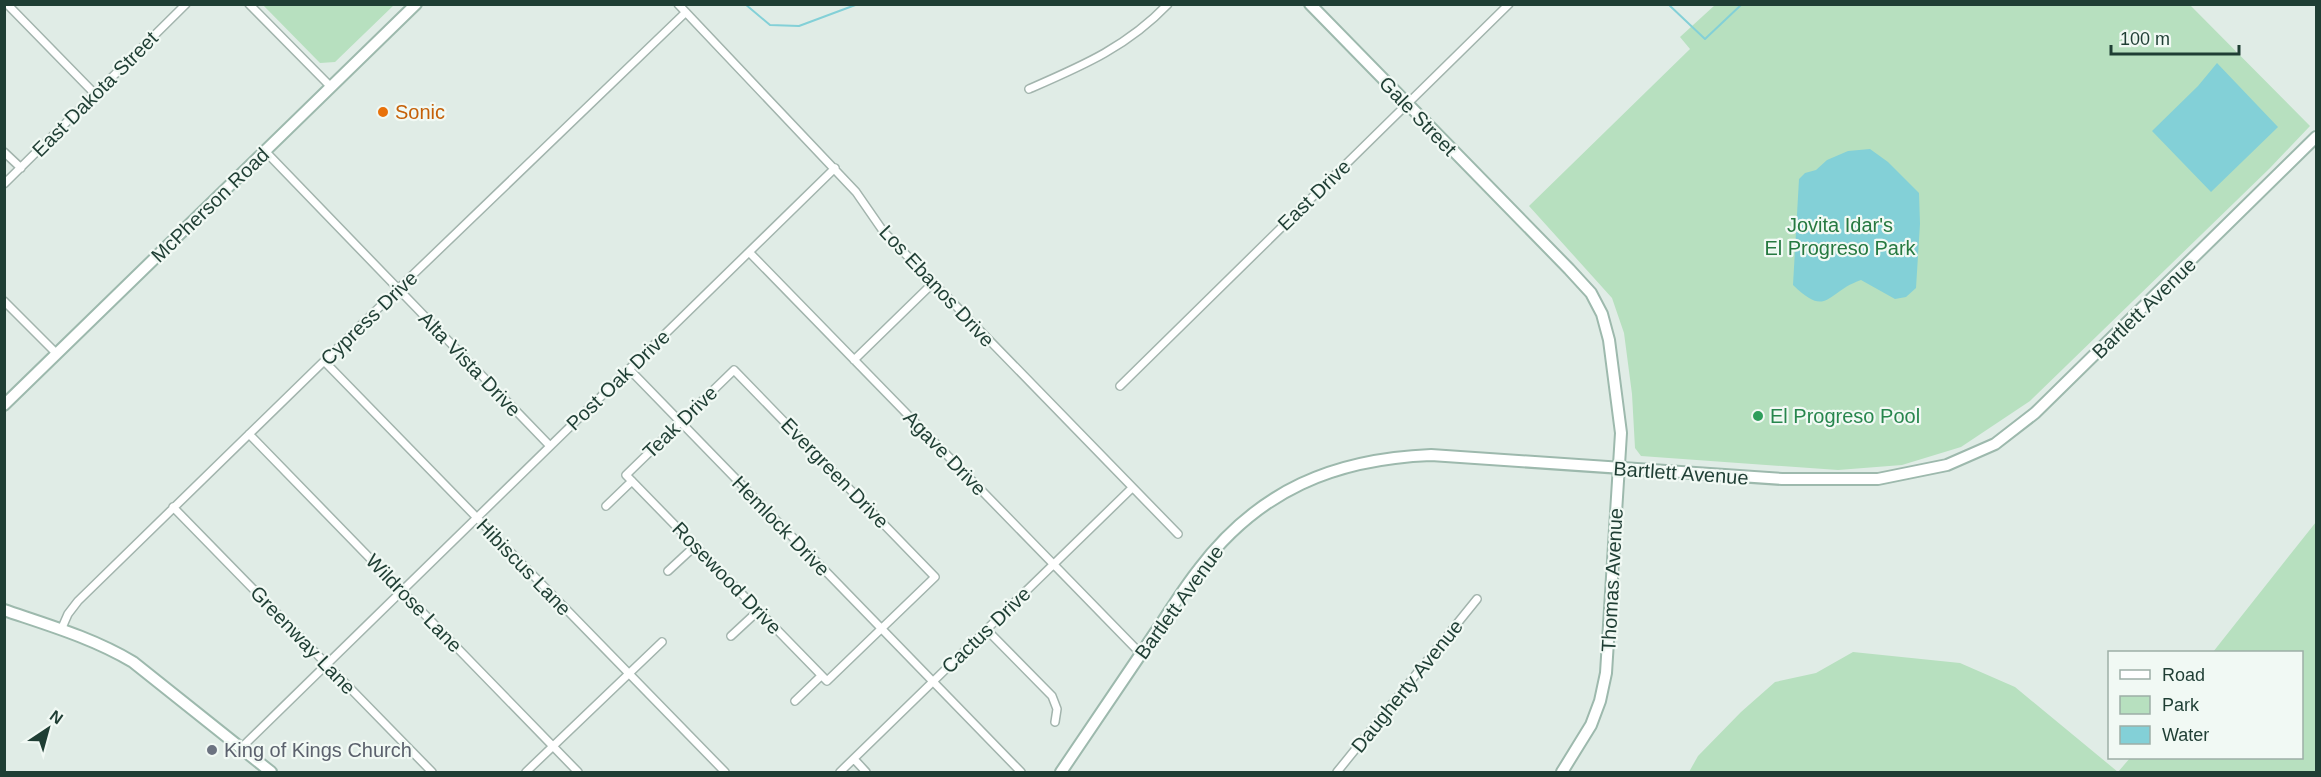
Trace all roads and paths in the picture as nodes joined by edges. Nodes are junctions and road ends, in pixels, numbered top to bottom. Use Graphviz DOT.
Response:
graph roads {
  1 [pos="8,4"];
  2 [pos="186,4"];
  3 [pos="249,4"];
  4 [pos="416,4"];
  5 [pos="678,4"];
  6 [pos="1168,4"];
  7 [pos="1310,4"];
  8 [pos="1509,4"];
  9 [pos="685,13"];
  10 [pos="331,87"];
  11 [pos="1029,89"];
  12 [pos="95,94"];
  13 [pos="1407,104"];
  14 [pos="2316,137"];
  15 [pos="265,151"];
  16 [pos="4,152"];
  17 [pos="21,168"];
  18 [pos="834,168"];
  19 [pos="4,184"];
  20 [pos="1527,227"];
  21 [pos="749,252"];
  22 [pos="932,284"];
  23 [pos="398,289"];
  24 [pos="4,301"];
  25 [pos="57,354"];
  26 [pos="854,360"];
  27 [pos="324,361"];
  28 [pos="629,369"];
  29 [pos="734,370"];
  30 [pos="1120,386"];
  31 [pos="4,405"];
  32 [pos="680,422"];
  33 [pos="249,434"];
  34 [pos="550,446"];
  35 [pos="1619,469"];
  36 [pos="629,478"];
  37 [pos="1132,488"];
  38 [pos="606,506"];
  39 [pos="173,507"];
  40 [pos="476,518"];
  41 [pos="1178,534"];
  42 [pos="695,546"];
  43 [pos="1053,565"];
  44 [pos="668,571"];
  45 [pos="402,591"];
  46 [pos="1477,599"];
  47 [pos="4,610"];
  48 [pos="758,611"];
  49 [pos="881,629"];
  50 [pos="986,629"];
  51 [pos="61,630"];
  52 [pos="731,636"];
  53 [pos="662,642"];
  54 [pos="1141,654"];
  55 [pos="326,664"];
  56 [pos="628,674"];
  57 [pos="824,679"];
  58 [pos="933,682"];
  59 [pos="795,701"];
  60 [pos="1055,722"];
  61 [pos="553,747"];
  62 [pos="241,748"];
  63 [pos="854,759"];
  64 [pos="272,772"];
  65 [pos="432,772"];
  66 [pos="526,772"];
  67 [pos="578,772"];
  68 [pos="725,772"];
  69 [pos="840,772"];
  70 [pos="866,772"];
  71 [pos="1021,772"];
  72 [pos="1061,772"];
  73 [pos="1337,772"];
  74 [pos="1562,772"];
  1 -- 12 [label="street"];
  2 -- 12 [label="street, East Dakota Street"];
  3 -- 10 [label="street"];
  4 -- 10 [label="main road, McPherson Road"];
  5 -- 9 [label="street, Los Ebanos Drive"];
  6 -- 11 [label="street"];
  7 -- 13 [label="main road, Gale Street"];
  8 -- 13 [label="street, East Drive"];
  9 -- 18 [label="street, Los Ebanos Drive"];
  9 -- 23 [label="street, Cypress Drive"];
  10 -- 15 [label="main road, McPherson Road"];
  12 -- 17 [label="street, East Dakota Street"];
  13 -- 20 [label="main road, Gale Street"];
  13 -- 30 [label="street, East Drive"];
  14 -- 35 [label="main road, Bartlett Avenue"];
  15 -- 23 [label="street, Alta Vista Drive"];
  15 -- 25 [label="main road, McPherson Road"];
  16 -- 17 [label="street"];
  17 -- 19 [label="street, East Dakota Street"];
  18 -- 21 [label="street, Post Oak Drive"];
  18 -- 22 [label="street, Los Ebanos Drive"];
  20 -- 35 [label="main road, Thomas Avenue"];
  21 -- 26 [label="street, Agave Drive"];
  21 -- 28 [label="street, Post Oak Drive"];
  22 -- 26 [label="street"];
  22 -- 37 [label="street, Los Ebanos Drive"];
  23 -- 27 [label="street, Cypress Drive"];
  23 -- 34 [label="street, Alta Vista Drive"];
  24 -- 25 [label="street"];
  25 -- 31 [label="main road, McPherson Road"];
  26 -- 43 [label="street, Agave Drive"];
  27 -- 33 [label="street, Cypress Drive"];
  27 -- 40 [label="street, Hibiscus Lane"];
  28 -- 32 [label="street, Hemlock Drive"];
  28 -- 34 [label="street, Post Oak Drive"];
  29 -- 32 [label="street, Teak Drive"];
  29 -- 49 [label="street, Evergreen Drive"];
  32 -- 36 [label="street, Teak Drive"];
  32 -- 49 [label="street, Hemlock Drive"];
  33 -- 39 [label="street, Cypress Drive"];
  33 -- 45 [label="street, Wildrose Lane"];
  34 -- 40 [label="street, Post Oak Drive"];
  35 -- 54 [label="main road, Bartlett Avenue"];
  35 -- 74 [label="main road, Thomas Avenue"];
  36 -- 38 [label="street, Teak Drive"];
  36 -- 42 [label="street, Rosewood Drive"];
  37 -- 41 [label="street, Los Ebanos Drive"];
  37 -- 43 [label="street, Cactus Drive"];
  39 -- 51 [label="street, Cypress Drive"];
  39 -- 55 [label="street, Greenway Lane"];
  40 -- 45 [label="street, Post Oak Drive"];
  40 -- 56 [label="street, Hibiscus Lane"];
  42 -- 44 [label="street"];
  42 -- 48 [label="street, Rosewood Drive"];
  43 -- 50 [label="street, Cactus Drive"];
  43 -- 54 [label="street, Agave Drive"];
  45 -- 55 [label="street, Post Oak Drive"];
  45 -- 61 [label="street, Wildrose Lane"];
  46 -- 73 [label="street, Daugherty Avenue"];
  47 -- 51 [label="main road"];
  48 -- 52 [label="street"];
  48 -- 57 [label="street, Rosewood Drive"];
  49 -- 57 [label="street"];
  49 -- 58 [label="street, Hemlock Drive"];
  50 -- 58 [label="street, Cactus Drive"];
  50 -- 60 [label="street"];
  51 -- 62 [label="main road"];
  53 -- 56 [label="street"];
  54 -- 72 [label="main road, Bartlett Avenue"];
  55 -- 62 [label="street, Post Oak Drive"];
  55 -- 65 [label="street, Greenway Lane"];
  56 -- 61 [label="street"];
  56 -- 68 [label="street, Hibiscus Lane"];
  57 -- 59 [label="street"];
  58 -- 63 [label="street, Cactus Drive"];
  58 -- 71 [label="street, Hemlock Drive"];
  61 -- 66 [label="street"];
  61 -- 67 [label="street, Wildrose Lane"];
  62 -- 64 [label="main road"];
  63 -- 69 [label="street, Cactus Drive"];
  63 -- 70 [label="street"];
}
